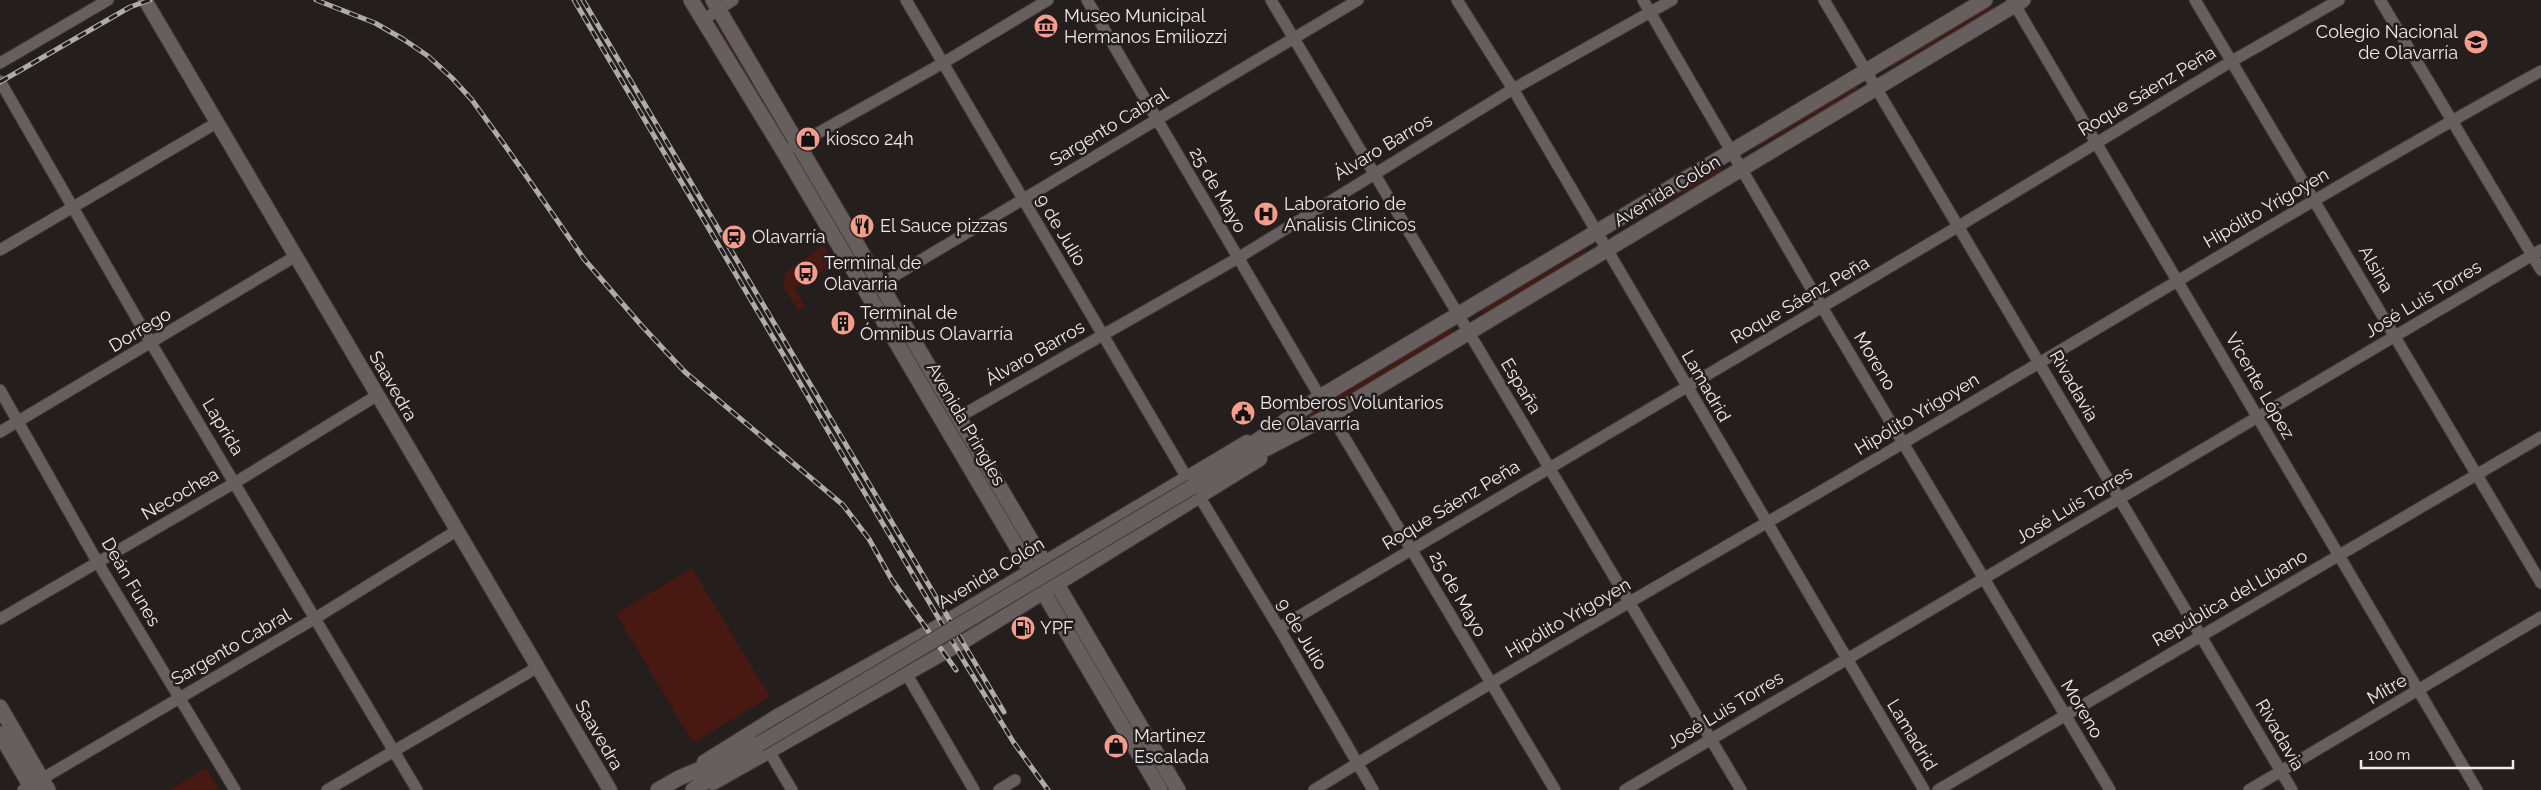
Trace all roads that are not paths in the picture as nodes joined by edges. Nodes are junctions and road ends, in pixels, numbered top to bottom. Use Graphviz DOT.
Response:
graph roads {
  1 [pos="108,0"];
  2 [pos="145,0"];
  3 [pos="692,0"];
  4 [pos="733,0"];
  5 [pos="906,0"];
  6 [pos="1048,0"];
  7 [pos="1087,0"];
  8 [pos="1271,0"];
  9 [pos="1358,0"];
  10 [pos="1456,0"];
  11 [pos="1643,0"];
  12 [pos="1672,0"];
  13 [pos="1824,0"];
  14 [pos="1985,0"];
  15 [pos="2195,0"];
  16 [pos="2339,0"];
  17 [pos="2380,0"];
  18 [pos="2017,2"];
  19 [pos="716,4"];
  20 [pos="1650,13"];
  21 [pos="703,20"];
  22 [pos="1294,38"];
  23 [pos="2232,61"];
  24 [pos="0,63"];
  25 [pos="943,63"];
  26 [pos="1867,71"];
  27 [pos="2541,71"];
  28 [pos="0,81"];
  29 [pos="1877,88"];
  30 [pos="1513,89"];
  31 [pos="1156,119"];
  32 [pos="2450,121"];
  33 [pos="218,122"];
  34 [pos="2096,143"];
  35 [pos="799,144"];
  36 [pos="1732,149"];
  37 [pos="784,152"];
  38 [pos="1742,168"];
  39 [pos="1375,172"];
  40 [pos="1022,200"];
  41 [pos="2315,200"];
  42 [pos="73,207"];
  43 [pos="1958,226"];
  44 [pos="1596,232"];
  45 [pos="0,250"];
  46 [pos="1607,250"];
  47 [pos="2537,252"];
  48 [pos="296,256"];
  49 [pos="1238,258"];
  50 [pos="2541,270"];
  51 [pos="2177,280"];
  52 [pos="880,285"];
  53 [pos="1822,307"];
  54 [pos="1459,314"];
  55 [pos="1103,334"];
  56 [pos="1468,334"];
  57 [pos="2395,336"];
  58 [pos="151,344"];
  59 [pos="2039,362"];
  60 [pos="1686,387"];
  61 [pos="0,390"];
  62 [pos="376,396"];
  63 [pos="1320,397"];
  64 [pos="1331,415"];
  65 [pos="959,417"];
  66 [pos="2257,417"];
  67 [pos="18,421"];
  68 [pos="0,432"];
  69 [pos="2541,436"];
  70 [pos="1904,443"];
  71 [pos="1549,467"];
  72 [pos="2476,473"];
  73 [pos="236,482"];
  74 [pos="1193,487"];
  75 [pos="2119,498"];
  76 [pos="1765,522"];
  77 [pos="456,531"];
  78 [pos="1412,548"];
  79 [pos="2338,554"];
  80 [pos="98,563"];
  81 [pos="1043,563"];
  82 [pos="1030,571"];
  83 [pos="1984,578"];
  84 [pos="2541,583"];
  85 [pos="1057,584"];
  86 [pos="1043,592"];
  87 [pos="1628,602"];
  88 [pos="2541,618"];
  89 [pos="0,619"];
  90 [pos="314,619"];
  91 [pos="1279,628"];
  92 [pos="2201,635"];
  93 [pos="1846,658"];
  94 [pos="538,668"];
  95 [pos="906,674"];
  96 [pos="1490,683"];
  97 [pos="2419,691"];
  98 [pos="178,698"];
  99 [pos="0,707"];
  100 [pos="2065,715"];
  101 [pos="0,734"];
  102 [pos="1712,738"];
  103 [pos="764,748"];
  104 [pos="395,752"];
  105 [pos="1357,763"];
  106 [pos="2281,771"];
  107 [pos="679,778"];
  108 [pos="1015,780"];
  109 [pos="35,787"];
  110 [pos="235,790"];
  111 [pos="328,790"];
  112 [pos="417,790"];
  113 [pos="610,790"];
  114 [pos="658,790"];
  115 [pos="692,790"];
  116 [pos="699,790"];
  117 [pos="792,790"];
  118 [pos="974,790"];
  119 [pos="999,790"];
  120 [pos="1160,790"];
  121 [pos="1178,790"];
  122 [pos="1314,790"];
  123 [pos="1372,790"];
  124 [pos="1556,790"];
  125 [pos="1625,790"];
  126 [pos="1741,790"];
  127 [pos="1924,790"];
  128 [pos="1938,790"];
  129 [pos="2110,790"];
  130 [pos="2250,790"];
  131 [pos="2292,790"];
  132 [pos="2477,790"];
  1 -- 24 [label="street"];
  2 -- 33 [label="street, Saavedra"];
  3 -- 21 [label="main road, Avenida Pringles"];
  4 -- 19 [label="street"];
  5 -- 25 [label="street, 9 de Julio"];
  6 -- 25 [label="street"];
  7 -- 31 [label="street, 25 de Mayo"];
  8 -- 22 [label="street, España"];
  9 -- 22 [label="street, Sargento Cabral"];
  10 -- 30 [label="street, Lamadrid"];
  11 -- 20 [label="street, Moreno"];
  12 -- 20 [label="street, Álvaro Barros"];
  13 -- 26 [label="street, Rivadavia"];
  14 -- 26 [label="main road, Avenida Colón"];
  15 -- 23 [label="street, Alsina"];
  16 -- 23 [label="street, Roque Sáenz Peña"];
  17 -- 32 [label="street"];
  18 -- 29 [label="main road, Avenida Colón"];
  18 -- 34 [label="street, Vicente López"];
  19 -- 21 [label="street"];
  19 -- 35 [label="main road, Avenida Pringles"];
  20 -- 30 [label="street, Álvaro Barros"];
  20 -- 36 [label="street, Moreno"];
  21 -- 37 [label="main road, Avenida Pringles"];
  22 -- 31 [label="street, Sargento Cabral"];
  22 -- 39 [label="street, España"];
  23 -- 34 [label="street, Roque Sáenz Peña"];
  23 -- 41 [label="street, Alsina"];
  25 -- 35 [label="street"];
  25 -- 40 [label="street, 9 de Julio"];
  26 -- 29 [label="street, Rivadavia"];
  26 -- 36 [label="main road, Avenida Colón"];
  27 -- 32 [label="street, Hipólito Yrigoyen"];
  28 -- 42 [label="street, Laprida"];
  29 -- 38 [label="main road, Avenida Colón"];
  29 -- 43 [label="street, Rivadavia"];
  30 -- 39 [label="street, Álvaro Barros"];
  30 -- 44 [label="street, Lamadrid"];
  31 -- 40 [label="street, Sargento Cabral"];
  31 -- 49 [label="street, 25 de Mayo"];
  32 -- 41 [label="street, Hipólito Yrigoyen"];
  32 -- 47 [label="street"];
  33 -- 42 [label="street"];
  33 -- 48 [label="street, Saavedra"];
  34 -- 43 [label="street, Roque Sáenz Peña"];
  34 -- 51 [label="street, Vicente López"];
  35 -- 37 [label="street"];
  35 -- 52 [label="main road, Avenida Pringles"];
  36 -- 38 [label="street, Moreno"];
  36 -- 44 [label="main road, Avenida Colón"];
  37 -- 82 [label="main road, Avenida Pringles"];
  38 -- 46 [label="main road, Avenida Colón"];
  38 -- 53 [label="street, Moreno"];
  39 -- 49 [label="street, Álvaro Barros"];
  39 -- 54 [label="street, España"];
  40 -- 52 [label="street, Sargento Cabral"];
  40 -- 55 [label="street, 9 de Julio"];
  41 -- 51 [label="street, Hipólito Yrigoyen"];
  41 -- 57 [label="street, Alsina"];
  42 -- 45 [label="street"];
  42 -- 58 [label="street, Laprida"];
  43 -- 53 [label="street, Roque Sáenz Peña"];
  43 -- 59 [label="street, Rivadavia"];
  44 -- 46 [label="street, Lamadrid"];
  44 -- 54 [label="main road, Avenida Colón"];
  46 -- 56 [label="main road, Avenida Colón"];
  46 -- 60 [label="street, Lamadrid"];
  47 -- 50 [label="street"];
  47 -- 57 [label="street, José Luis Torres"];
  48 -- 58 [label="street, Dorrego"];
  48 -- 62 [label="street, Saavedra"];
  49 -- 55 [label="street, Álvaro Barros"];
  49 -- 63 [label="street, 25 de Mayo"];
  51 -- 59 [label="street, Hipólito Yrigoyen"];
  51 -- 66 [label="street, Vicente López"];
  52 -- 65 [label="main road, Avenida Pringles"];
  53 -- 60 [label="street, Roque Sáenz Peña"];
  53 -- 70 [label="street, Moreno"];
  54 -- 56 [label="street, España"];
  54 -- 63 [label="main road, Avenida Colón"];
  55 -- 65 [label="street, Álvaro Barros"];
  55 -- 74 [label="street, 9 de Julio"];
  56 -- 64 [label="main road, Avenida Colón"];
  56 -- 71 [label="street, España"];
  57 -- 66 [label="street, José Luis Torres"];
  57 -- 72 [label="street, Alsina"];
  58 -- 67 [label="street, Dorrego"];
  58 -- 73 [label="street, Laprida"];
  59 -- 70 [label="street, Hipólito Yrigoyen"];
  59 -- 75 [label="street, Rivadavia"];
  60 -- 71 [label="street, Roque Sáenz Peña"];
  60 -- 76 [label="street, Lamadrid"];
  61 -- 67 [label="street, Deán Funes"];
  62 -- 73 [label="street, Necochea"];
  62 -- 77 [label="street, Saavedra"];
  63 -- 74 [label="main road, Avenida Colón"];
  64 -- 74 [label="main road, Avenida Colón"];
  64 -- 78 [label="street, 25 de Mayo"];
  65 -- 81 [label="main road, Avenida Pringles"];
  66 -- 75 [label="street, José Luis Torres"];
  66 -- 79 [label="street, Vicente López"];
  67 -- 68 [label="street, Dorrego"];
  67 -- 80 [label="street, Deán Funes"];
  69 -- 72 [label="street, República del Líbano"];
  70 -- 76 [label="street, Hipólito Yrigoyen"];
  70 -- 83 [label="street, Moreno"];
  71 -- 78 [label="street, Roque Sáenz Peña"];
  71 -- 87 [label="street, España"];
  72 -- 79 [label="street, República del Líbano"];
  72 -- 84 [label="street, Alsina"];
  73 -- 80 [label="street, Necochea"];
  73 -- 90 [label="street, Laprida"];
  74 -- 81 [label="street, Avenida Colón"];
  74 -- 85 [label="street, Avenida Colón"];
  74 -- 91 [label="street, 9 de Julio"];
  74 -- 103 [label="main road, Avenida Colón, bridge"];
  75 -- 83 [label="street, José Luis Torres"];
  75 -- 92 [label="street, Rivadavia"];
  76 -- 87 [label="street, Hipólito Yrigoyen"];
  76 -- 93 [label="street, Lamadrid"];
  77 -- 90 [label="street, Sargento Cabral"];
  77 -- 94 [label="street, Saavedra"];
  78 -- 91 [label="street, Roque Sáenz Peña"];
  78 -- 96 [label="street, 25 de Mayo"];
  79 -- 92 [label="street, República del Líbano"];
  79 -- 97 [label="street, Vicente López"];
  80 -- 89 [label="street, Necochea"];
  80 -- 98 [label="street, Deán Funes"];
  81 -- 82 [label="street, Avenida Colón"];
  81 -- 85 [label="main road, Avenida Pringles"];
  82 -- 86 [label="main road, Avenida Pringles"];
  82 -- 107 [label="street, Avenida Colón"];
  83 -- 93 [label="street, José Luis Torres"];
  83 -- 100 [label="street, Moreno"];
  85 -- 86 [label="street, Avenida Colón"];
  85 -- 121 [label="main road, Avenida Pringles"];
  86 -- 95 [label="street, Avenida Colón"];
  86 -- 120 [label="main road, Avenida Pringles"];
  87 -- 96 [label="street, Hipólito Yrigoyen"];
  87 -- 102 [label="street, España"];
  88 -- 97 [label="street, Mitre"];
  90 -- 98 [label="street, Sargento Cabral"];
  90 -- 104 [label="street, Laprida"];
  91 -- 105 [label="street, 9 de Julio"];
  92 -- 100 [label="street, República del Líbano"];
  92 -- 106 [label="street, Rivadavia"];
  93 -- 102 [label="street, José Luis Torres"];
  93 -- 127 [label="street, Lamadrid"];
  94 -- 104 [label="street"];
  94 -- 113 [label="street, Saavedra"];
  95 -- 103 [label="street, Avenida Colón"];
  95 -- 118 [label="street"];
  96 -- 105 [label="street, Hipólito Yrigoyen"];
  96 -- 124 [label="street, 25 de Mayo"];
  97 -- 106 [label="street, Mitre"];
  97 -- 132 [label="street, Vicente López"];
  98 -- 109 [label="street, Sargento Cabral"];
  98 -- 110 [label="street, Deán Funes"];
  99 -- 109 [label="main road"];
  100 -- 128 [label="street, República del Líbano"];
  100 -- 129 [label="street, Moreno"];
  101 -- 109 [label="main road"];
  102 -- 125 [label="street, José Luis Torres"];
  102 -- 126 [label="street, España"];
  103 -- 107 [label="main road, Avenida Colón"];
  103 -- 115 [label="main road, Avenida Colón"];
  103 -- 116 [label="street, Avenida Colón"];
  103 -- 117 [label="street"];
  104 -- 111 [label="street"];
  104 -- 112 [label="street, Laprida"];
  105 -- 122 [label="street, Hipólito Yrigoyen"];
  105 -- 123 [label="street, 9 de Julio"];
  106 -- 130 [label="street, Mitre"];
  106 -- 131 [label="street, Rivadavia"];
  107 -- 114 [label="main road, Avenida Colón"];
  108 -- 119 [label="street"];
}
